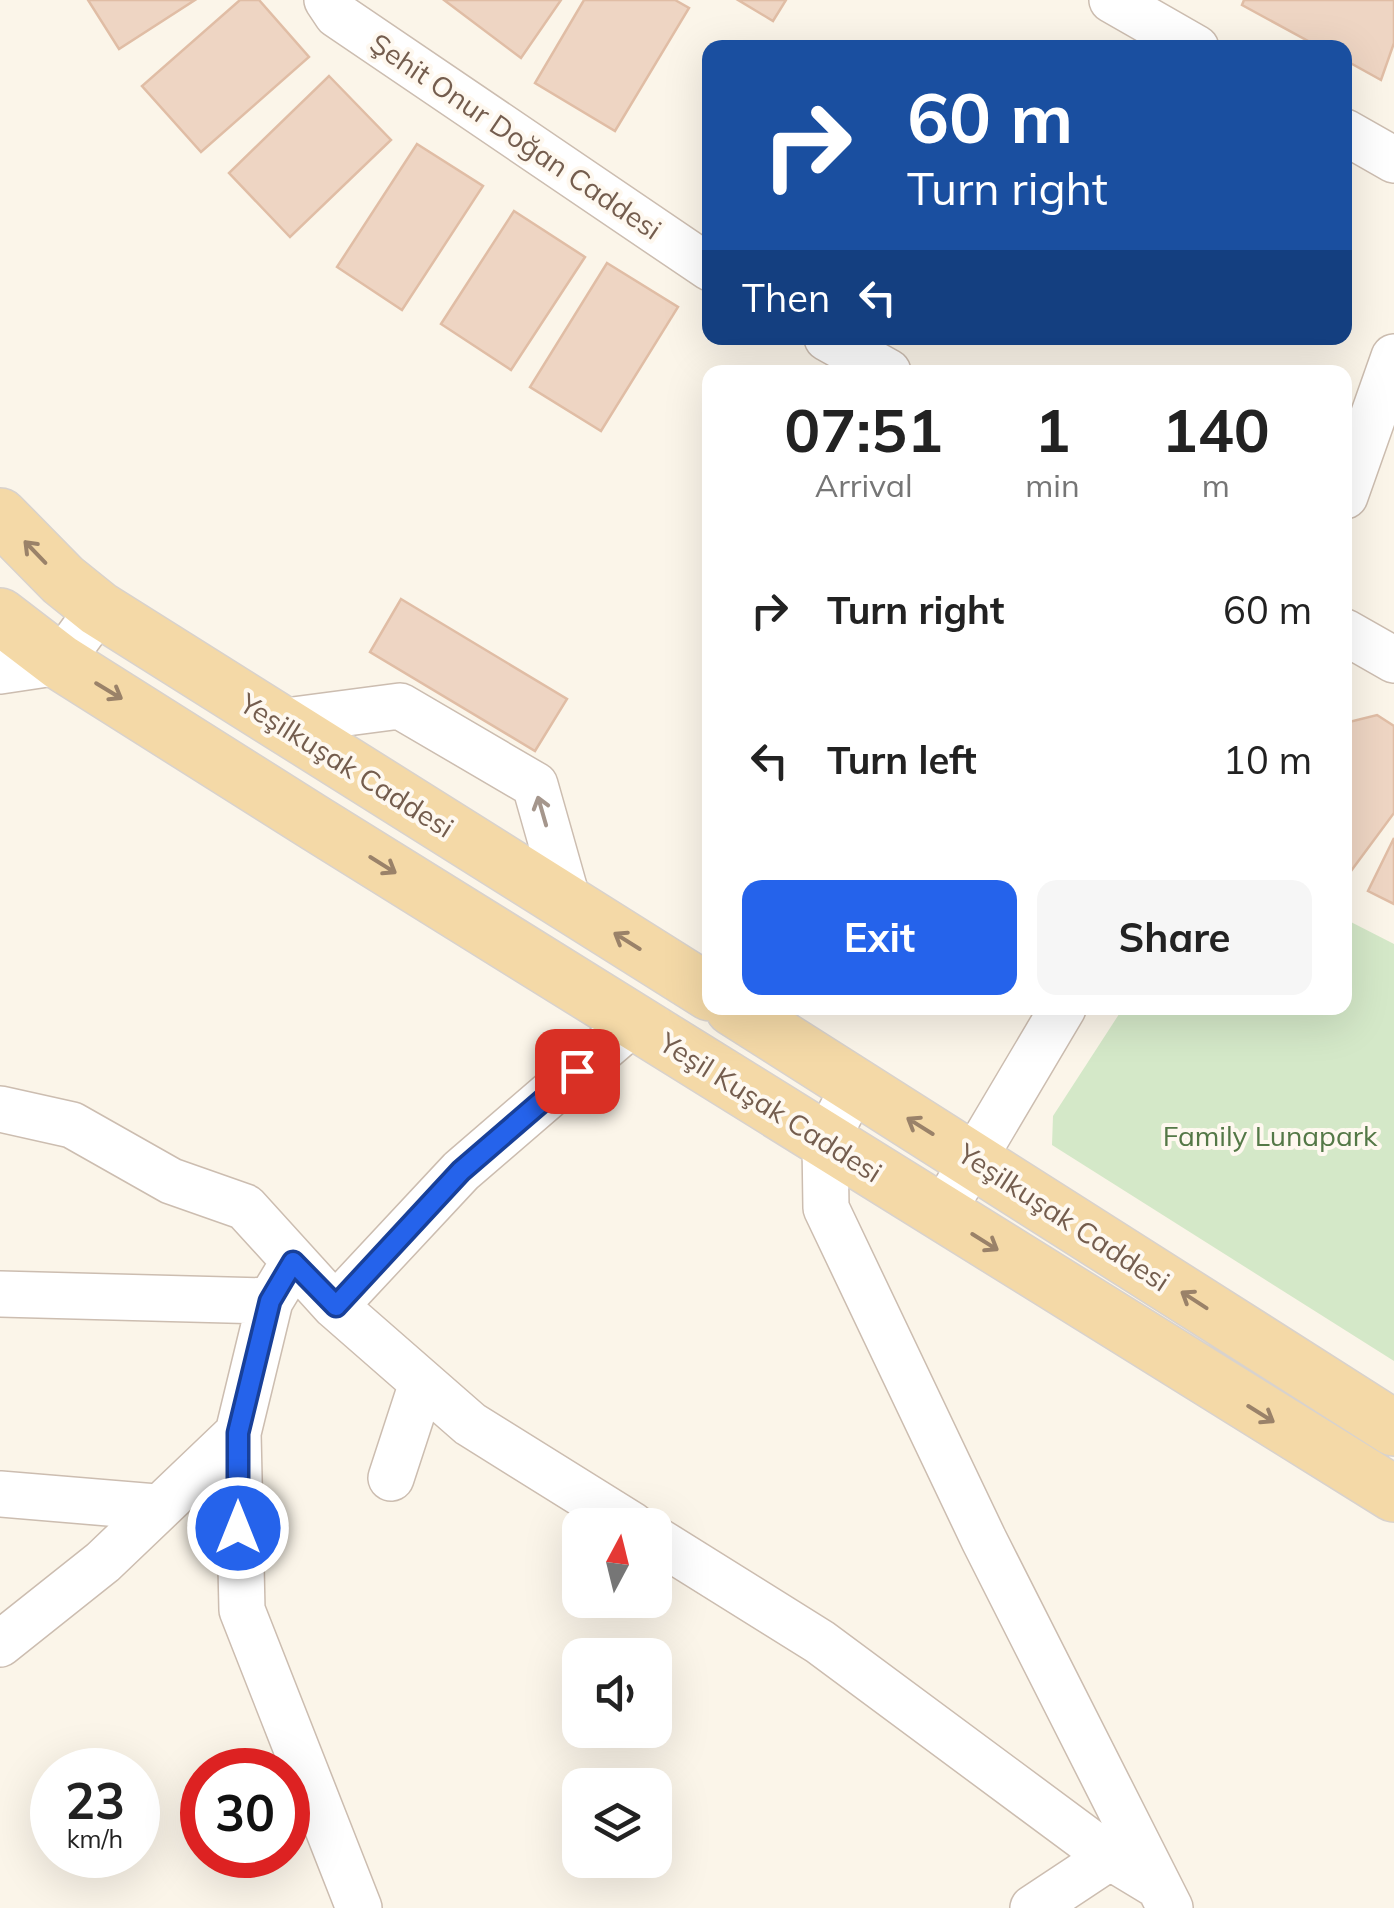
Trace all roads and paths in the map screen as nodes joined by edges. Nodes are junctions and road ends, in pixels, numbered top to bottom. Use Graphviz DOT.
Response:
graph roads {
  1 [pos="326,0"];
  2 [pos="1112,0"];
  3 [pos="1182,40"];
  4 [pos="1352,136"];
  5 [pos="1394,160"];
  6 [pos="702,263"];
  7 [pos="840,345"];
  8 [pos="1394,357"];
  9 [pos="875,365"];
  10 [pos="1352,476"];
  11 [pos="0,516"];
  12 [pos="99,609"];
  13 [pos="0,616"];
  14 [pos="1352,636"];
  15 [pos="1394,660"];
  16 [pos="60,662"];
  17 [pos="0,672"];
  18 [pos="278,722"];
  19 [pos="570,905"];
  20 [pos="702,988"];
  21 [pos="762,1015"];
  22 [pos="1059,1015"];
  23 [pos="635,1021"];
  24 [pos="855,1085"];
  25 [pos="0,1109"];
  26 [pos="825,1142"];
  27 [pos="973,1159"];
  28 [pos="941,1214"];
  29 [pos="293,1262"];
  30 [pos="0,1294"];
  31 [pos="270,1301"];
  32 [pos="336,1306"];
  33 [pos="422,1382"];
  34 [pos="1394,1428"];
  35 [pos="238,1433"];
  36 [pos="391,1478"];
  37 [pos="0,1494"];
  38 [pos="1394,1494"];
  39 [pos="156,1507"];
  40 [pos="605,1508"];
  41 [pos="672,1550"];
  42 [pos="0,1644"];
  43 [pos="1110,1857"];
  44 [pos="1164,1897"];
  45 [pos="359,1908"];
  46 [pos="1033,1908"];
  1 -- 6 [label="street, Şehit Onur Doğan Caddesi"];
  2 -- 3 [label="street"];
  4 -- 5 [label="street"];
  7 -- 9 [label="street"];
  8 -- 10 [label="street"];
  12 -- 11 [label="main road, Yeşilkuşak Caddesi, one-way"];
  12 -- 16 [label="street"];
  12 -- 18 [label="main road, Yeşilkuşak Caddesi"];
  13 -- 16 [label="main road, Yeşil Kuşak Caddesi"];
  14 -- 15 [label="street"];
  16 -- 17 [label="street"];
  16 -- 23 [label="main road, Yeşil Kuşak Caddesi, one-way"];
  18 -- 19 [label="main road, Yeşilkuşak Caddesi"];
  19 -- 18 [label="street, one-way"];
  20 -- 19 [label="main road, Yeşilkuşak Caddesi, one-way"];
  21 -- 24 [label="main road, Yeşilkuşak Caddesi"];
  22 -- 27 [label="street"];
  23 -- 26 [label="main road, Yeşil Kuşak Caddesi"];
  23 -- 32 [label="street"];
  24 -- 26 [label="street"];
  27 -- 24 [label="main road, Yeşilkuşak Caddesi, one-way"];
  25 -- 29 [label="street"];
  26 -- 28 [label="main road, Yeşil Kuşak Caddesi"];
  26 -- 44 [label="street"];
  27 -- 28 [label="street"];
  34 -- 27 [label="main road, Yeşilkuşak Caddesi, one-way"];
  28 -- 38 [label="main road, Yeşil Kuşak Caddesi, one-way"];
  29 -- 31 [label="street"];
  29 -- 32 [label="street"];
  30 -- 31 [label="street"];
  31 -- 35 [label="street"];
  32 -- 33 [label="street"];
  33 -- 36 [label="street"];
  33 -- 40 [label="street"];
  35 -- 39 [label="street"];
  35 -- 45 [label="street"];
  37 -- 39 [label="street"];
  39 -- 42 [label="street"];
  41 -- 43 [label="street"];
  43 -- 44 [label="street"];
  43 -- 46 [label="street"];
}
